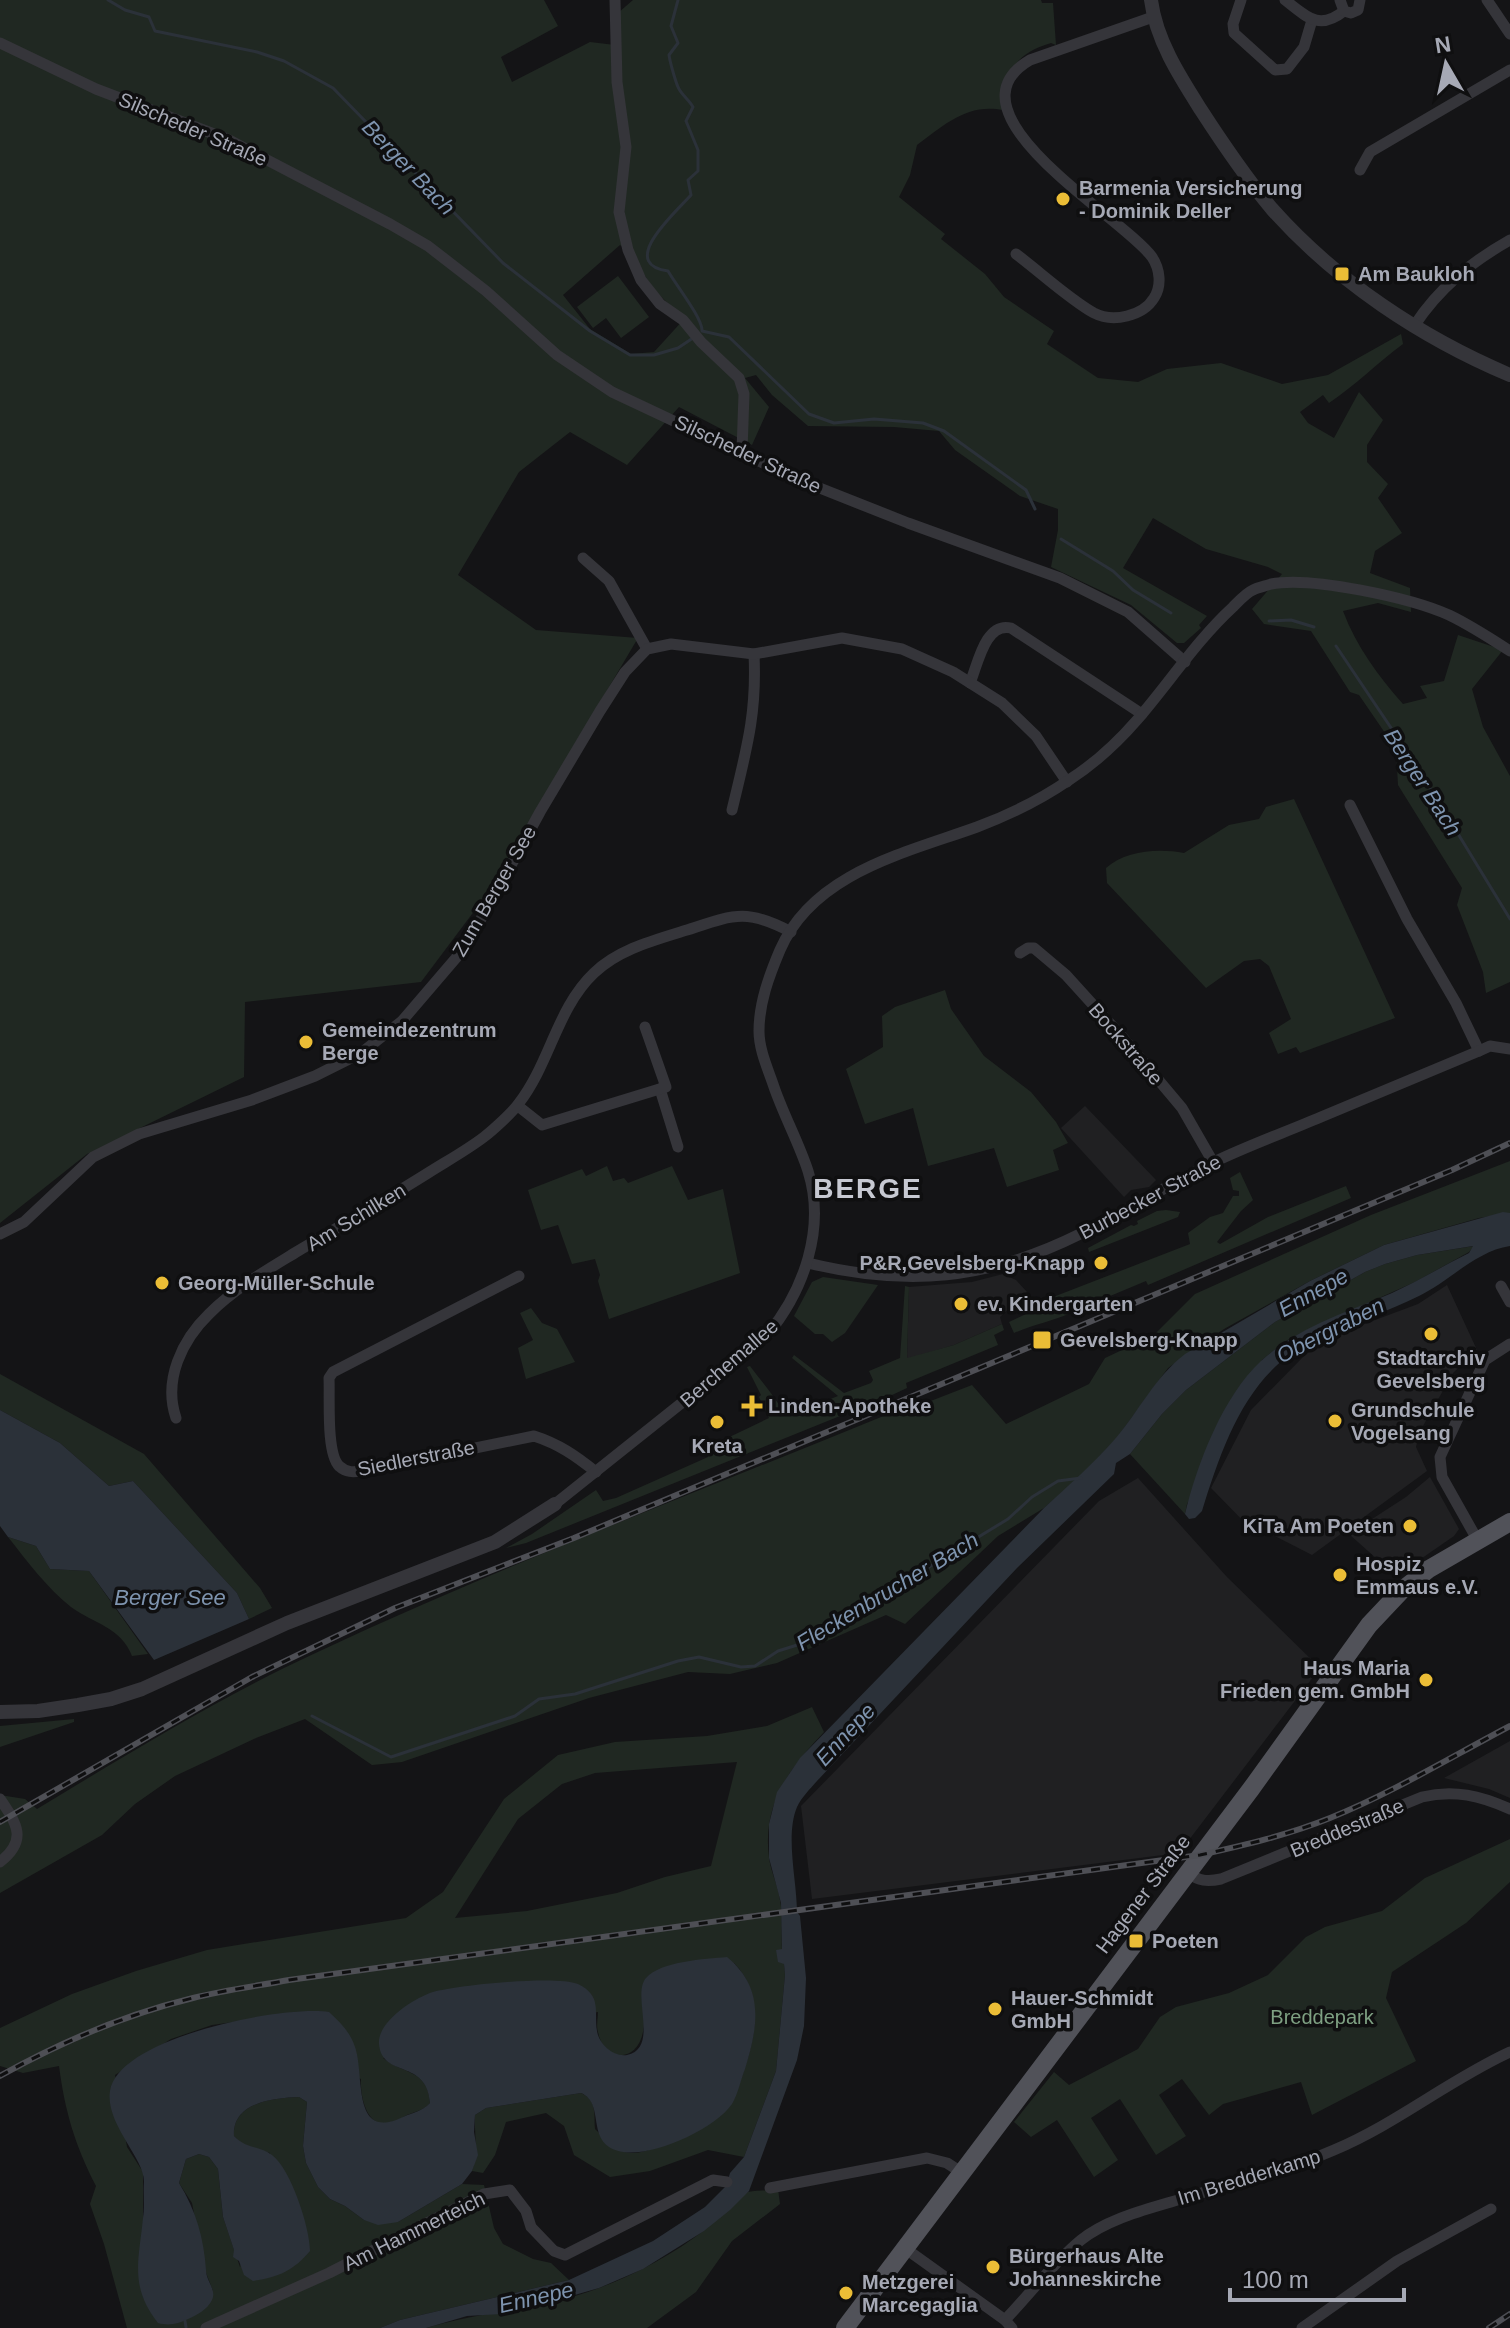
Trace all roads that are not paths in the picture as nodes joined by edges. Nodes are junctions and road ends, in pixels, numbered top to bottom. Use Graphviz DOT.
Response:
graph roads {
  1 [pos="615,0"];
  2 [pos="1151,0"];
  3 [pos="1241,0"];
  4 [pos="1285,0"];
  5 [pos="1360,0"];
  6 [pos="1487,0"];
  7 [pos="1342,5"];
  8 [pos="1153,17"];
  9 [pos="1312,20"];
  10 [pos="1510,34"];
  11 [pos="0,43"];
  12 [pos="1510,70"];
  13 [pos="1360,170"];
  14 [pos="1510,240"];
  15 [pos="1016,254"];
  16 [pos="1414,326"];
  17 [pos="1510,375"];
  18 [pos="742,451"];
  19 [pos="583,558"];
  20 [pos="647,649"];
  21 [pos="1510,651"];
  22 [pos="754,654"];
  23 [pos="1185,662"];
  24 [pos="970,683"];
  25 [pos="1142,714"];
  26 [pos="1067,782"];
  27 [pos="1350,805"];
  28 [pos="732,810"];
  29 [pos="791,932"];
  30 [pos="1020,953"];
  31 [pos="645,1027"];
  32 [pos="1510,1049"];
  33 [pos="1479,1051"];
  34 [pos="660,1089"];
  35 [pos="518,1106"];
  36 [pos="678,1147"];
  37 [pos="1213,1162"];
  38 [pos="0,1234"];
  39 [pos="808,1263"];
  40 [pos="519,1276"];
  41 [pos="1501,1286"];
  42 [pos="1510,1302"];
  43 [pos="1510,1344"];
  44 [pos="176,1418"];
  45 [pos="596,1472"];
  46 [pos="555,1504"];
  47 [pos="1510,1522"];
  48 [pos="1478,1541"];
  49 [pos="0,1712"];
  50 [pos="0,1799"];
  51 [pos="1510,1809"];
  52 [pos="0,1862"];
  53 [pos="1188,1873"];
  54 [pos="1510,2052"];
  55 [pos="961,2172"];
  56 [pos="727,2182"];
  57 [pos="770,2188"];
  58 [pos="1491,2209"];
  59 [pos="906,2249"];
  60 [pos="1008,2324"];
  61 [pos="206,2328"];
  62 [pos="845,2328"];
  63 [pos="1302,2328"];
  1 -- 18 [label="street"];
  2 -- 8 [label="street"];
  3 -- 9 [label="street"];
  4 -- 9 [label="street"];
  5 -- 7 [label="street"];
  6 -- 10 [label="street"];
  7 -- 9 [label="street"];
  8 -- 15 [label="street"];
  8 -- 16 [label="street"];
  11 -- 18 [label="street, Silscheder Straße"];
  12 -- 13 [label="street"];
  14 -- 16 [label="street"];
  16 -- 17 [label="street"];
  18 -- 23 [label="street, Silscheder Straße"];
  19 -- 20 [label="street"];
  20 -- 22 [label="street"];
  20 -- 38 [label="street, Zum Berger See"];
  21 -- 23 [label="street"];
  22 -- 24 [label="street"];
  22 -- 28 [label="street"];
  23 -- 25 [label="street, Berchemallee"];
  24 -- 25 [label="street"];
  24 -- 26 [label="street"];
  25 -- 26 [label="street, Berchemallee"];
  26 -- 29 [label="street, Berchemallee"];
  27 -- 33 [label="street"];
  29 -- 35 [label="street, Am Schilken"];
  29 -- 39 [label="street, Berchemallee"];
  30 -- 37 [label="street, Bockstraße"];
  31 -- 34 [label="street"];
  32 -- 33 [label="street, Burbecker Straße"];
  33 -- 37 [label="street, Burbecker Straße"];
  34 -- 35 [label="street"];
  34 -- 36 [label="street"];
  35 -- 44 [label="street, Am Schilken"];
  37 -- 39 [label="street, Burbecker Straße"];
  39 -- 45 [label="street, Berchemallee"];
  40 -- 45 [label="street, Siedlerstraße"];
  41 -- 42 [label="street"];
  43 -- 48 [label="street"];
  45 -- 46 [label="street, Berchemallee"];
  46 -- 49 [label="street, Berchemallee"];
  47 -- 48 [label="main road, Hagener Straße"];
  48 -- 53 [label="main road, Hagener Straße"];
  50 -- 52 [label="street"];
  51 -- 53 [label="street, Breddestraße"];
  53 -- 55 [label="main road, Hagener Straße"];
  54 -- 60 [label="street, Im Bredderkamp"];
  55 -- 57 [label="street"];
  55 -- 59 [label="main road, Hagener Straße"];
  56 -- 61 [label="street, Am Hammerteich"];
  58 -- 63 [label="street"];
  59 -- 60 [label="street"];
  59 -- 62 [label="main road, Hagener Straße"];
}
